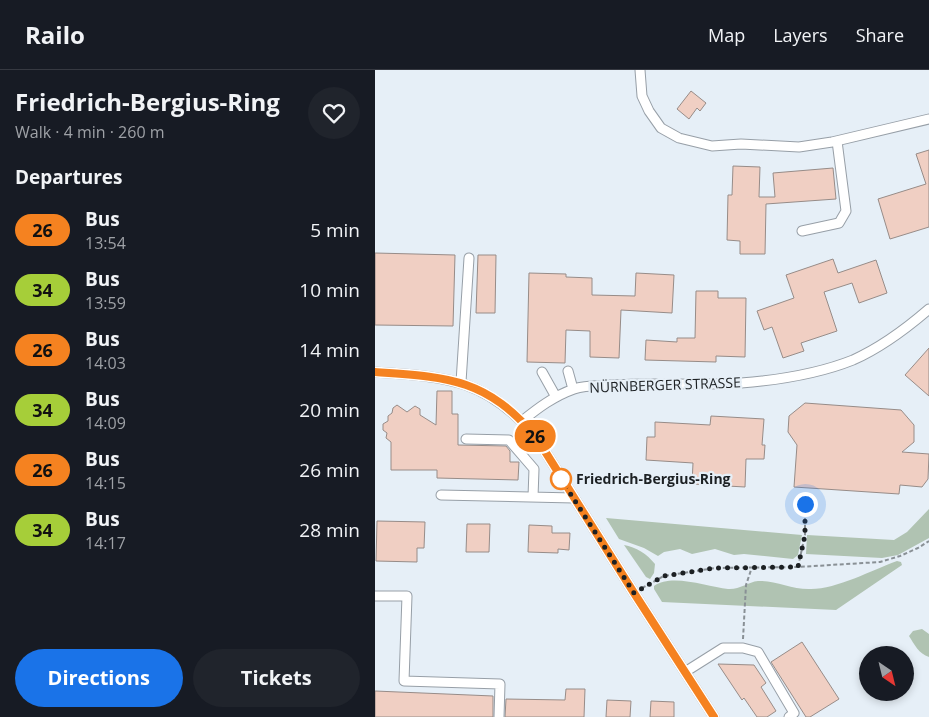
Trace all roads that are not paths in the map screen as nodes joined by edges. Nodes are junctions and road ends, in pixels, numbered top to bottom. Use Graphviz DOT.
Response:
graph roads {
  1 [pos="640,70"];
  2 [pos="929,119"];
  3 [pos="837,140"];
  4 [pos="803,231"];
  5 [pos="469,258"];
  6 [pos="929,309"];
  7 [pos="568,371"];
  8 [pos="375,372"];
  9 [pos="542,372"];
  10 [pos="461,382"];
  11 [pos="573,390"];
  12 [pos="556,397"];
  13 [pos="523,421"];
  14 [pos="466,439"];
  15 [pos="441,495"];
  16 [pos="533,497"];
  17 [pos="573,498"];
  18 [pos="375,596"];
  19 [pos="685,672"];
  20 [pos="499,717"];
  21 [pos="714,717"];
  22 [pos="789,717"];
  1 -- 3 [label="street"];
  2 -- 3 [label="street"];
  3 -- 4 [label="street"];
  5 -- 10 [label="street"];
  6 -- 11 [label="street, NÜRNBERGER STRASSE"];
  7 -- 11 [label="street"];
  8 -- 10 [label="street"];
  9 -- 12 [label="street"];
  10 -- 13 [label="street"];
  11 -- 12 [label="street, NÜRNBERGER STRASSE"];
  12 -- 13 [label="street, NÜRNBERGER STRASSE"];
  13 -- 17 [label="street"];
  14 -- 16 [label="street"];
  15 -- 16 [label="street"];
  16 -- 17 [label="street"];
  17 -- 19 [label="street"];
  18 -- 20 [label="street"];
  19 -- 21 [label="street"];
  19 -- 22 [label="street"];
}
